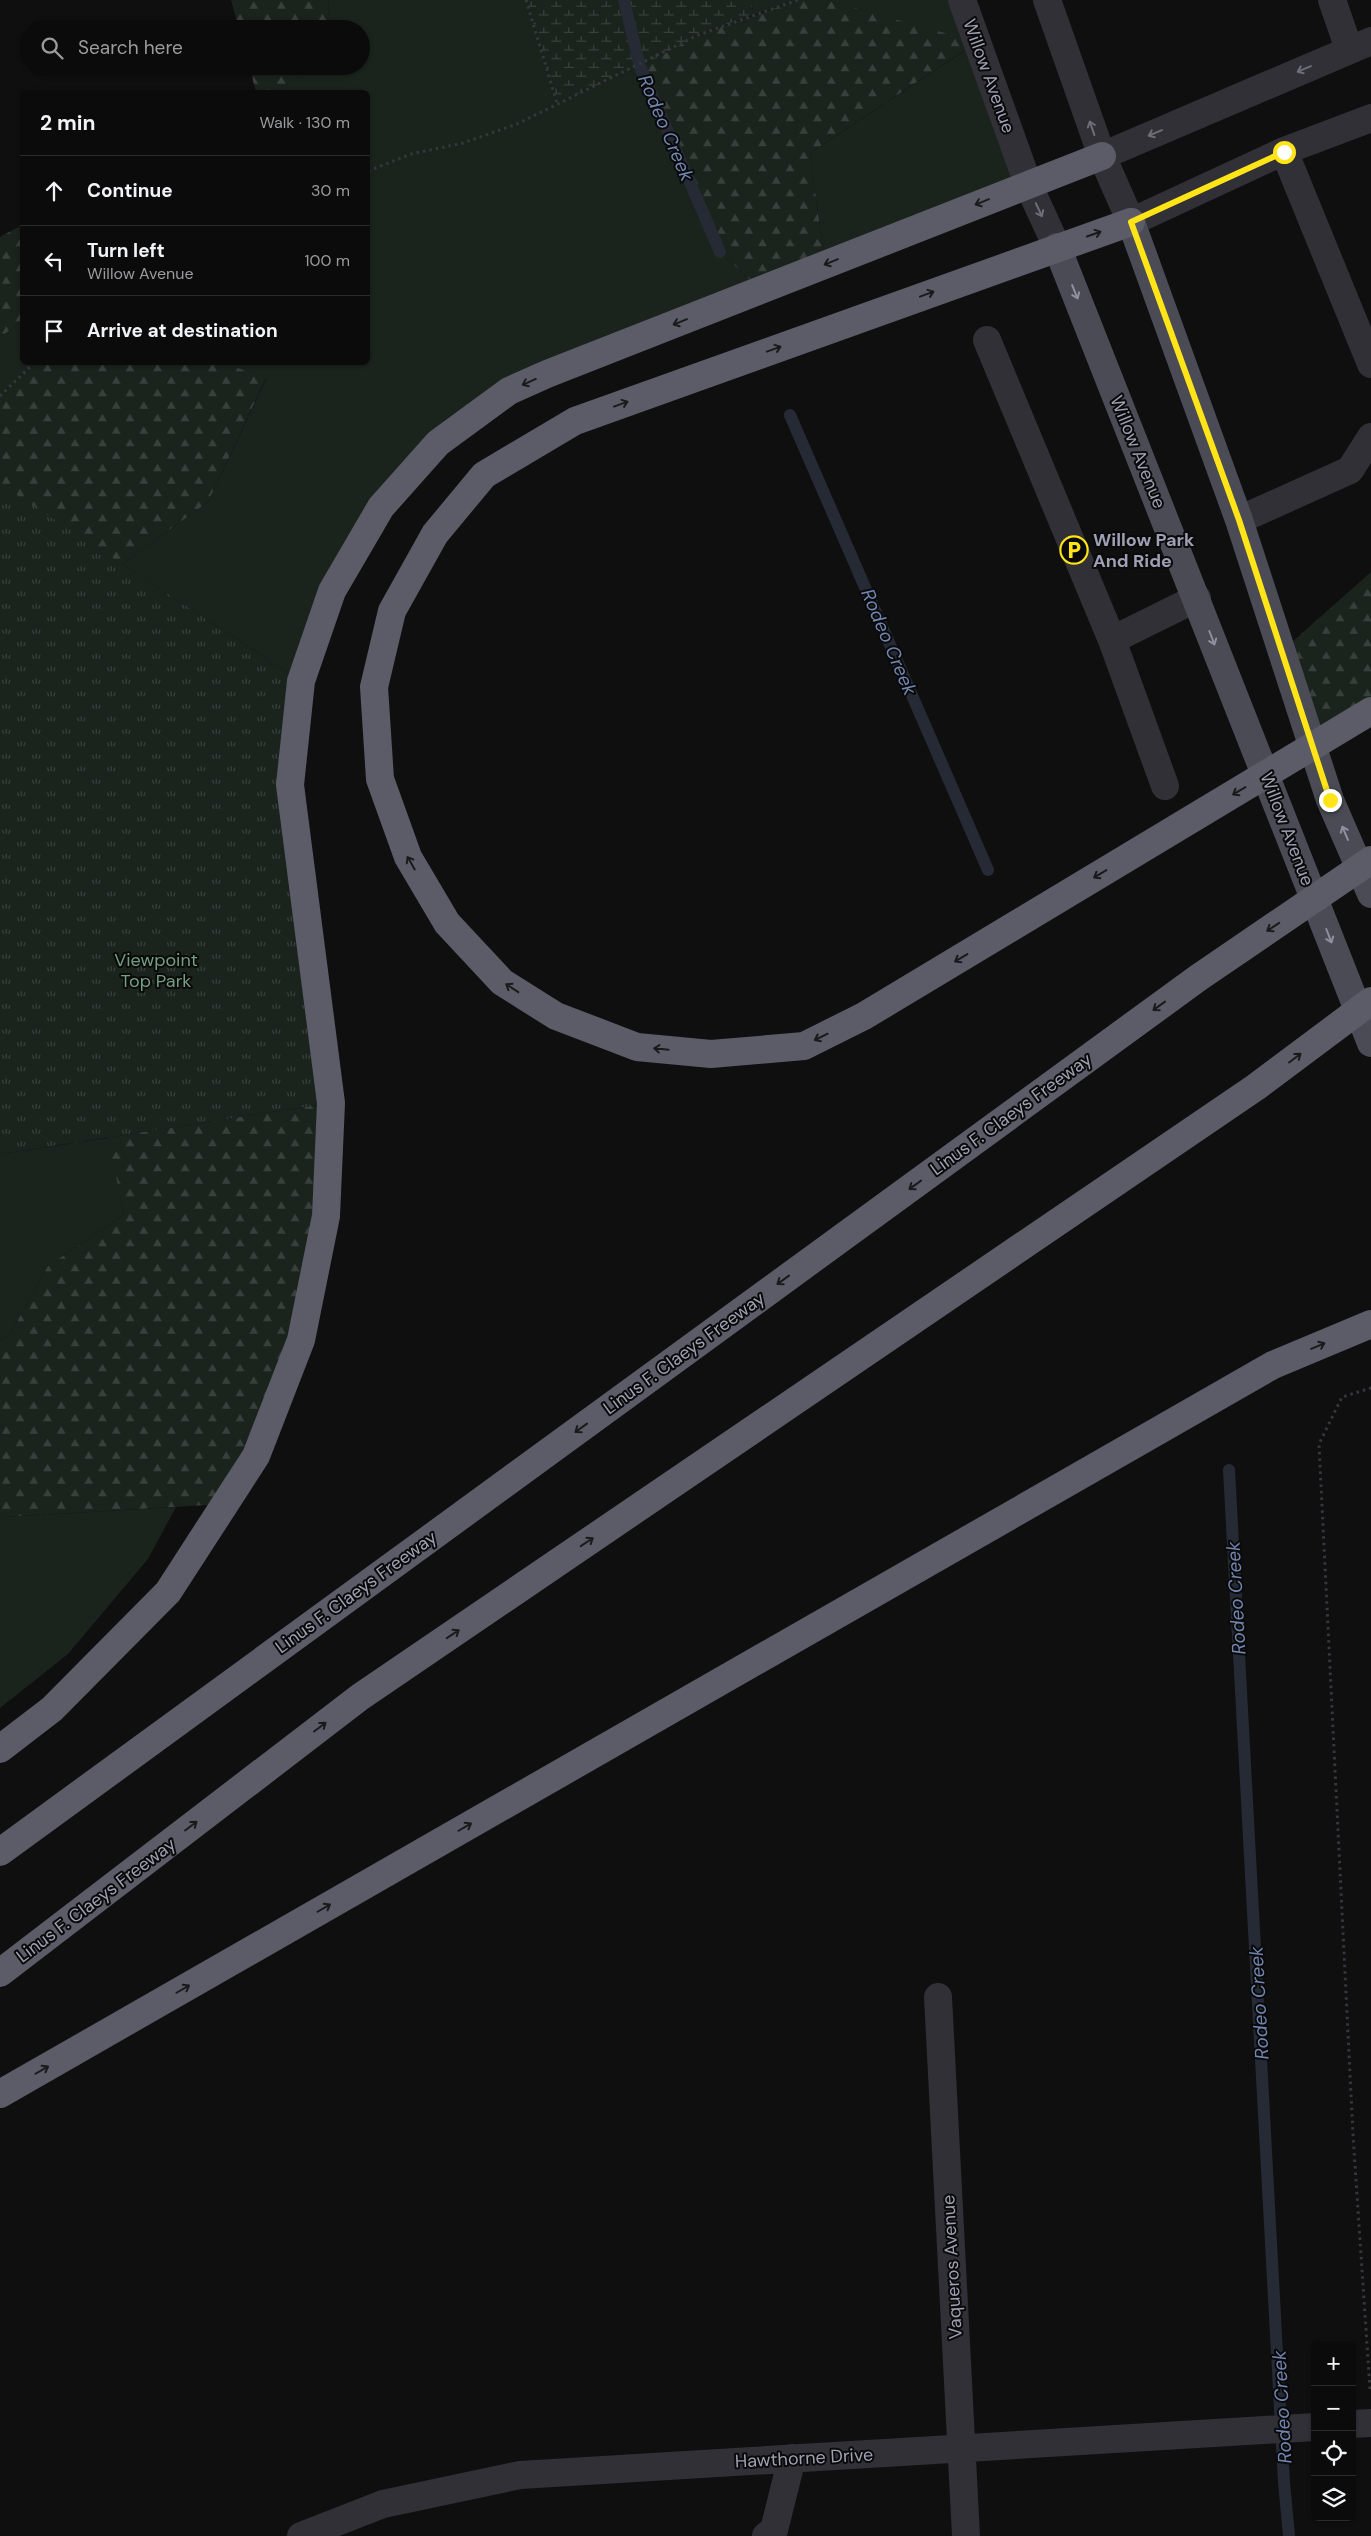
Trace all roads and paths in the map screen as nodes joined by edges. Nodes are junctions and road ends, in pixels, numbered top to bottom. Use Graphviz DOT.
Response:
graph roads {
  1 [pos="526,0"];
  2 [pos="798,0"];
  3 [pos="962,0"];
  4 [pos="1047,0"];
  5 [pos="1332,0"];
  6 [pos="1360,45"];
  7 [pos="557,103"];
  8 [pos="1371,118"];
  9 [pos="1284,152"];
  10 [pos="1102,156"];
  11 [pos="370,170"];
  12 [pos="1028,184"];
  13 [pos="1131,222"];
  14 [pos="1057,247"];
  15 [pos="987,340"];
  16 [pos="1371,364"];
  17 [pos="32,365"];
  18 [pos="0,396"];
  19 [pos="1371,437"];
  20 [pos="1239,520"];
  21 [pos="1197,598"];
  22 [pos="1112,640"];
  23 [pos="1371,711"];
  24 [pos="1165,786"];
  25 [pos="1371,860"];
  26 [pos="1371,894"];
  27 [pos="1371,1001"];
  28 [pos="1371,1044"];
  29 [pos="1371,1324"];
  30 [pos="1371,1388"];
  31 [pos="0,1749"];
  32 [pos="0,1852"];
  33 [pos="0,1973"];
  34 [pos="938,1997"];
  35 [pos="0,2094"];
  36 [pos="1370,2392"];
  37 [pos="1371,2423"];
  38 [pos="1356,2424"];
  39 [pos="1311,2427"];
  40 [pos="962,2448"];
  41 [pos="792,2458"];
  42 [pos="301,2536"];
  43 [pos="766,2536"];
  44 [pos="966,2536"];
  1 -- 7 [label="path"];
  2 -- 7 [label="path"];
  3 -- 12 [label="street, Willow Avenue"];
  10 -- 4 [label="street, one-way"];
  5 -- 6 [label="street"];
  6 -- 10 [label="street, one-way"];
  7 -- 11 [label="path"];
  8 -- 9 [label="street"];
  9 -- 13 [label="street"];
  9 -- 16 [label="street"];
  10 -- 12 [label="highway"];
  10 -- 13 [label="street"];
  12 -- 14 [label="street, Willow Avenue, one-way"];
  12 -- 31 [label="highway, one-way"];
  14 -- 13 [label="highway, one-way"];
  13 -- 20 [label="main road"];
  14 -- 21 [label="main road, Willow Avenue, one-way"];
  23 -- 14 [label="highway, one-way"];
  15 -- 22 [label="street"];
  17 -- 18 [label="path"];
  19 -- 20 [label="street"];
  26 -- 20 [label="main road, one-way"];
  21 -- 22 [label="street"];
  21 -- 28 [label="main road, Willow Avenue, one-way"];
  22 -- 24 [label="street"];
  25 -- 32 [label="highway, Linus F. Claeys Freeway, one-way"];
  33 -- 27 [label="highway, Linus F. Claeys Freeway, one-way"];
  35 -- 29 [label="highway, one-way"];
  30 -- 36 [label="path"];
  34 -- 40 [label="street, Vaqueros Avenue"];
  37 -- 38 [label="street"];
  39 -- 40 [label="street, Hawthorne Drive"];
  40 -- 41 [label="street, Hawthorne Drive"];
  40 -- 44 [label="street, Vaqueros Avenue"];
  41 -- 42 [label="street, Hawthorne Drive"];
  41 -- 43 [label="street"];
}
